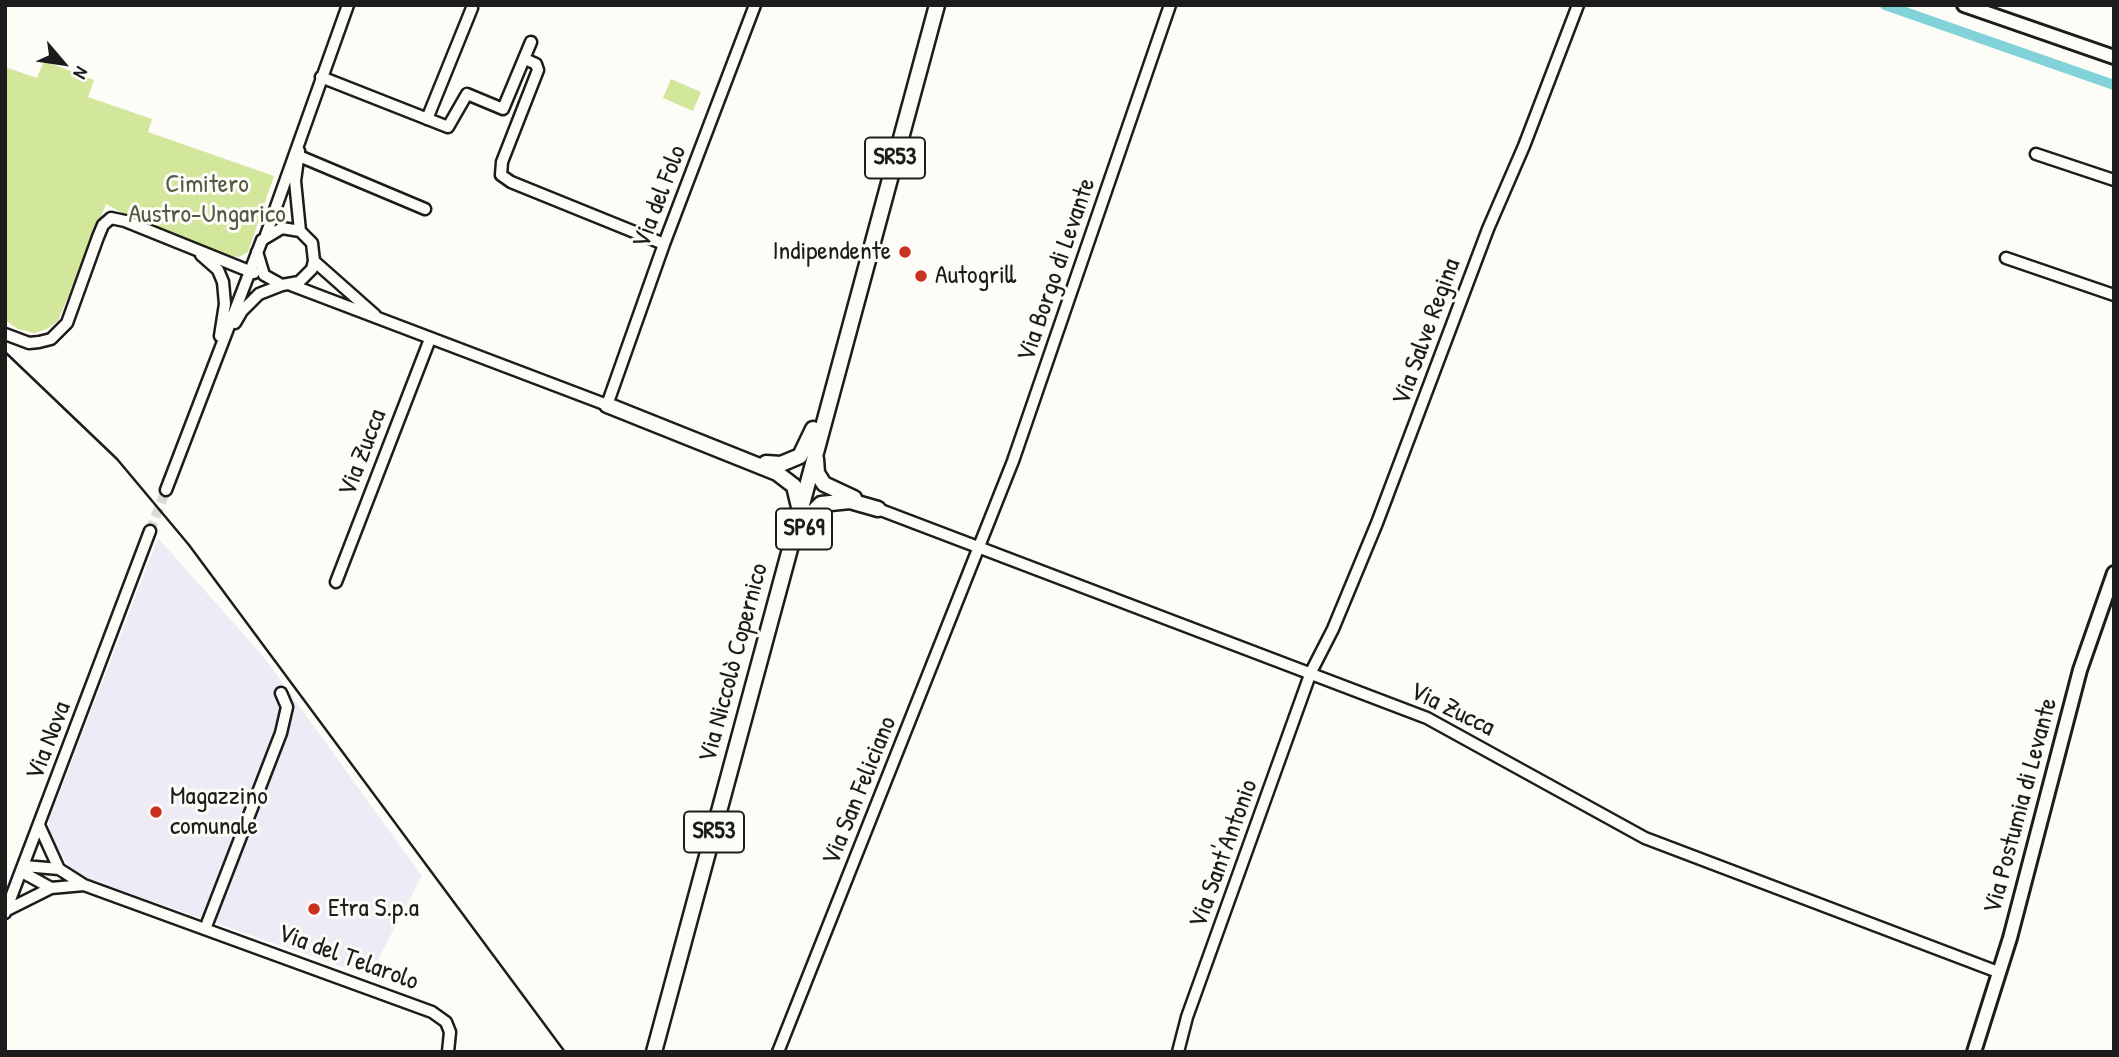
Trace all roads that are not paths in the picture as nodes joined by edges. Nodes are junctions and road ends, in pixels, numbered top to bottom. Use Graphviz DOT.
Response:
graph roads {
  1 [pos="348,5"];
  2 [pos="755,5"];
  3 [pos="929,5"];
  4 [pos="937,5"];
  5 [pos="943,5"];
  6 [pos="1170,5"];
  7 [pos="1578,5"];
  8 [pos="1964,5"];
  9 [pos="472,8"];
  10 [pos="531,43"];
  11 [pos="2114,57"];
  12 [pos="921,58"];
  13 [pos="525,59"];
  14 [pos="321,77"];
  15 [pos="427,119"];
  16 [pos="302,128"];
  17 [pos="2036,153"];
  18 [pos="299,156"];
  19 [pos="2114,180"];
  20 [pos="425,209"];
  21 [pos="300,231"];
  22 [pos="266,235"];
  23 [pos="664,244"];
  24 [pos="258,249"];
  25 [pos="196,250"];
  26 [pos="2006,258"];
  27 [pos="314,261"];
  28 [pos="250,271"];
  29 [pos="270,280"];
  30 [pos="286,285"];
  31 [pos="2114,295"];
  32 [pos="384,321"];
  33 [pos="5,334"];
  34 [pos="430,340"];
  35 [pos="841,356"];
  36 [pos="216,358"];
  37 [pos="607,405"];
  38 [pos="817,447"];
  39 [pos="751,460"];
  40 [pos="166,490"];
  41 [pos="878,509"];
  42 [pos="799,512"];
  43 [pos="150,531"];
  44 [pos="978,545"];
  45 [pos="2114,573"];
  46 [pos="335,582"];
  47 [pos="773,612"];
  48 [pos="1311,672"];
  49 [pos="281,693"];
  50 [pos="39,825"];
  51 [pos="23,869"];
  52 [pos="59,869"];
  53 [pos="84,886"];
  54 [pos="51,888"];
  55 [pos="6,911"];
  56 [pos="205,929"];
  57 [pos="1998,972"];
  58 [pos="448,1052"];
  59 [pos="654,1052"];
  60 [pos="778,1052"];
  61 [pos="1178,1052"];
  62 [pos="1974,1052"];
  1 -- 14 [label="street, SP69"];
  2 -- 23 [label="street, Via del Folo"];
  3 -- 12 [label="highway"];
  4 -- 12 [label="highway, SR53"];
  5 -- 12 [label="highway"];
  6 -- 44 [label="street, Via Borgo di Levante"];
  7 -- 48 [label="street, Via Salve Regina"];
  8 -- 11 [label="main road"];
  9 -- 15 [label="street"];
  10 -- 13 [label="street"];
  12 -- 35 [label="highway, Via Niccolò Copernico / SR53"];
  13 -- 15 [label="street"];
  13 -- 23 [label="street"];
  14 -- 15 [label="street"];
  14 -- 16 [label="street, SP69"];
  16 -- 18 [label="street, SP69"];
  16 -- 22 [label="street, SP69"];
  17 -- 19 [label="street"];
  18 -- 20 [label="street"];
  18 -- 21 [label="street, SP69"];
  21 -- 22 [label="street"];
  21 -- 27 [label="street, SP69"];
  22 -- 24 [label="street, SP69"];
  23 -- 37 [label="street, Via del Folo"];
  24 -- 25 [label="street"];
  24 -- 28 [label="street"];
  24 -- 29 [label="street"];
  25 -- 28 [label="street"];
  25 -- 33 [label="street"];
  25 -- 36 [label="street"];
  26 -- 31 [label="street"];
  27 -- 30 [label="street"];
  27 -- 32 [label="street, SP69"];
  28 -- 29 [label="street"];
  28 -- 36 [label="street"];
  29 -- 30 [label="street, SP69"];
  30 -- 32 [label="street, SP69"];
  30 -- 36 [label="street"];
  32 -- 34 [label="street, SP69"];
  34 -- 37 [label="street, SP69"];
  34 -- 46 [label="street, Via Zucca"];
  35 -- 38 [label="highway, Via Niccolò Copernico / SR53"];
  35 -- 39 [label="highway, SP69"];
  36 -- 40 [label="street"];
  37 -- 39 [label="highway, SP69"];
  38 -- 41 [label="highway, SP69"];
  38 -- 42 [label="highway, Via Niccolò Copernico / SR53"];
  39 -- 42 [label="highway, SP69"];
  41 -- 44 [label="street, Via Zucca / SP69"];
  41 -- 47 [label="highway, SP69"];
  42 -- 47 [label="highway, Via Niccolò Copernico / SR53"];
  43 -- 50 [label="street, Via Nova"];
  44 -- 48 [label="street, Via Zucca / SP69"];
  44 -- 60 [label="street, Via San Feliciano"];
  45 -- 57 [label="main road, Via Postumia di Levante"];
  47 -- 59 [label="highway, Via Niccolò Copernico / SR53"];
  48 -- 57 [label="street, Via Zucca / SP69"];
  48 -- 61 [label="street, Via Sant'Antonio"];
  49 -- 56 [label="street"];
  50 -- 51 [label="street, Via Nova"];
  50 -- 52 [label="street"];
  51 -- 52 [label="street"];
  51 -- 54 [label="street"];
  51 -- 55 [label="street, Via Nova"];
  52 -- 53 [label="street"];
  53 -- 54 [label="street"];
  53 -- 56 [label="street, Via del Telarolo"];
  54 -- 55 [label="street"];
  56 -- 58 [label="street, Via del Telarolo"];
  57 -- 62 [label="main road, Via Postumia di Levante"];
}
